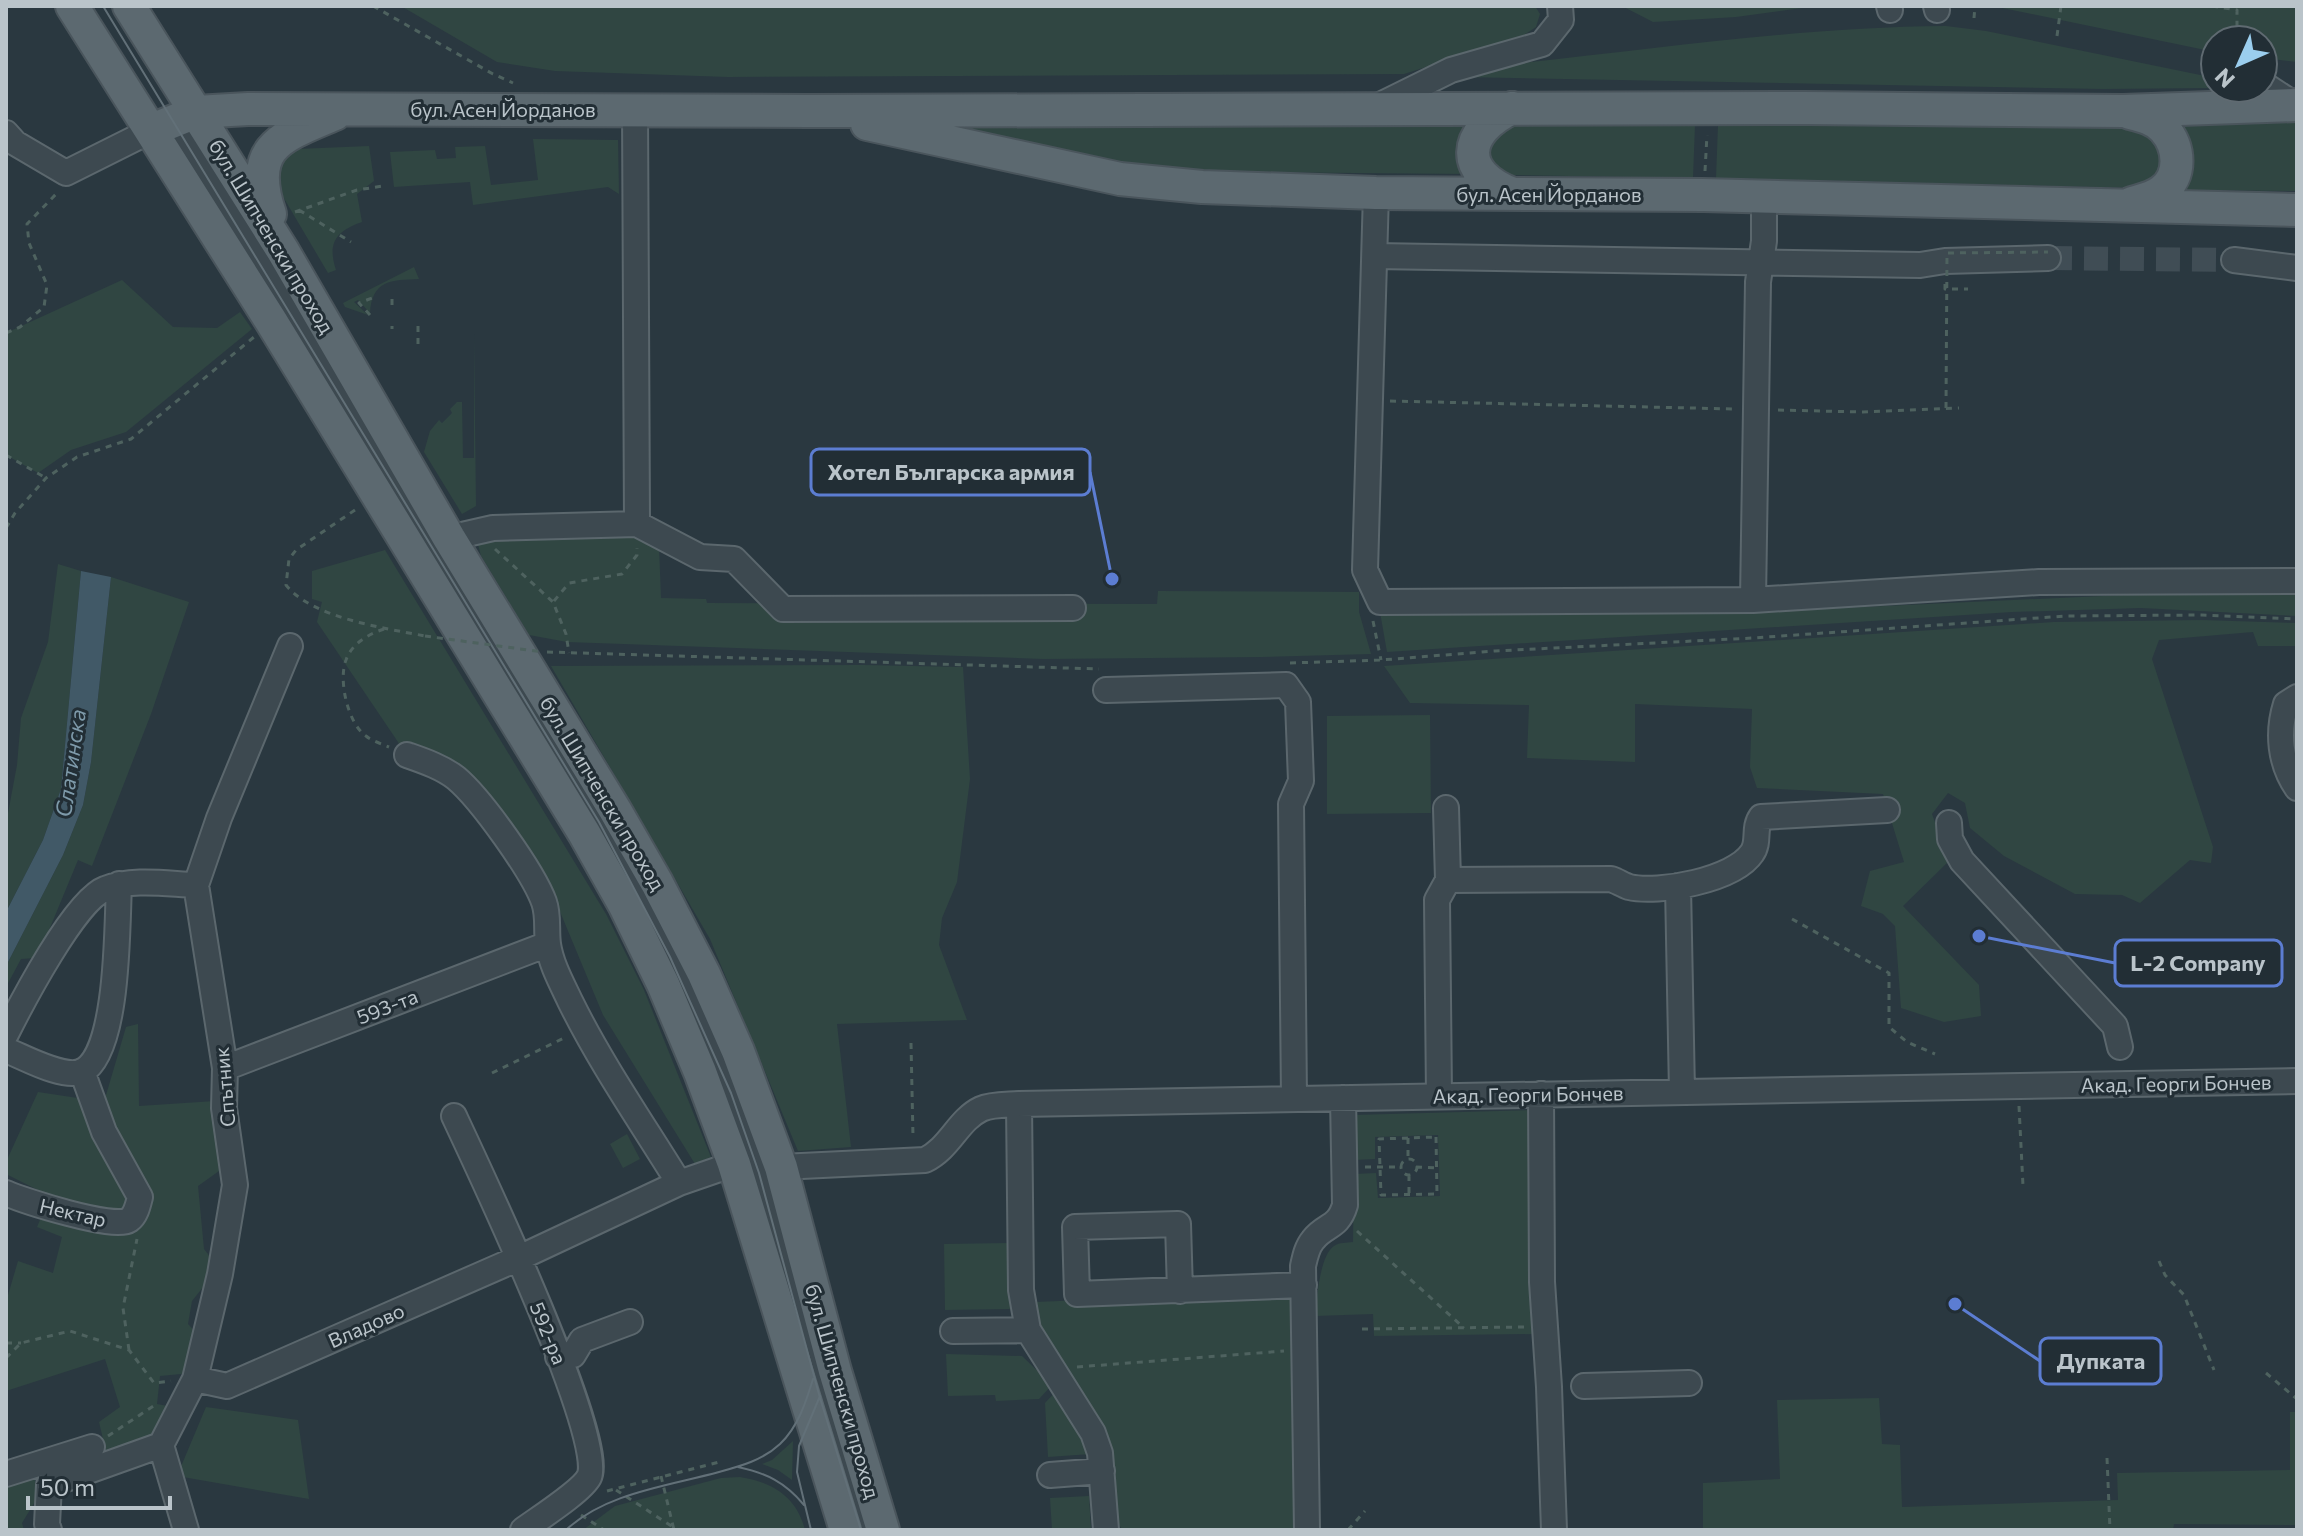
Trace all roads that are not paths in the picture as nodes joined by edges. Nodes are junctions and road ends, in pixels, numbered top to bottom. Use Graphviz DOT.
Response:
graph roads {
  1 [pos="72,6"];
  2 [pos="129,6"];
  3 [pos="1560,6"];
  4 [pos="1411,98"];
  5 [pos="2296,104"];
  6 [pos="1512,108"];
  7 [pos="347,109"];
  8 [pos="635,109"];
  9 [pos="809,111"];
  10 [pos="2123,111"];
  11 [pos="175,121"];
  12 [pos="6,133"];
  13 [pos="1376,193"];
  14 [pos="1513,194"];
  15 [pos="1764,197"];
  16 [pos="2125,206"];
  17 [pos="2297,210"];
  18 [pos="283,251"];
  19 [pos="2048,255"];
  20 [pos="1375,256"];
  21 [pos="2234,260"];
  22 [pos="1761,262"];
  23 [pos="2297,268"];
  24 [pos="637,524"];
  25 [pos="463,535"];
  26 [pos="2297,581"];
  27 [pos="1753,600"];
  28 [pos="1073,608"];
  29 [pos="290,646"];
  30 [pos="1105,679"];
  31 [pos="2297,697"];
  32 [pos="407,755"];
  33 [pos="2297,788"];
  34 [pos="1446,808"];
  35 [pos="1887,810"];
  36 [pos="1949,823"];
  37 [pos="1448,880"];
  38 [pos="119,884"];
  39 [pos="196,885"];
  40 [pos="1678,886"];
  41 [pos="548,944"];
  42 [pos="6,1034"];
  43 [pos="2120,1047"];
  44 [pos="6,1050"];
  45 [pos="225,1068"];
  46 [pos="82,1071"];
  47 [pos="2297,1081"];
  48 [pos="1682,1092"];
  49 [pos="1541,1094"];
  50 [pos="1439,1096"];
  51 [pos="1294,1098"];
  52 [pos="1343,1098"];
  53 [pos="1019,1104"];
  54 [pos="454,1116"];
  55 [pos="734,1164"];
  56 [pos="781,1167"];
  57 [pos="679,1183"];
  58 [pos="6,1193"];
  59 [pos="519,1258"];
  60 [pos="1304,1285"];
  61 [pos="1180,1291"];
  62 [pos="630,1322"];
  63 [pos="1028,1330"];
  64 [pos="953,1331"];
  65 [pos="558,1357"];
  66 [pos="195,1379"];
  67 [pos="1689,1383"];
  68 [pos="1584,1386"];
  69 [pos="161,1445"];
  70 [pos="92,1447"];
  71 [pos="1102,1471"];
  72 [pos="6,1474"];
  73 [pos="1050,1475"];
  74 [pos="49,1530"];
  75 [pos="186,1530"];
  76 [pos="523,1530"];
  77 [pos="846,1530"];
  78 [pos="865,1530"];
  79 [pos="883,1530"];
  80 [pos="1106,1530"];
  81 [pos="1307,1530"];
  82 [pos="1554,1530"];
  1 -- 11 [label="main road"];
  2 -- 11 [label="main road"];
  3 -- 4 [label="street"];
  4 -- 6 [label="main road, бул. Асен Йорданов"];
  4 -- 9 [label="main road, бул. Асен Йорданов"];
  5 -- 10 [label="main road, бул. Асен Йорданов"];
  6 -- 10 [label="main road, бул. Асен Йорданов"];
  6 -- 14 [label="main road"];
  7 -- 8 [label="main road, бул. Асен Йорданов"];
  7 -- 11 [label="main road, бул. Асен Йорданов"];
  7 -- 18 [label="main road"];
  8 -- 9 [label="main road, бул. Асен Йорданов"];
  8 -- 24 [label="street"];
  9 -- 13 [label="main road, бул. Асен Йорданов"];
  10 -- 16 [label="main road"];
  11 -- 12 [label="street"];
  11 -- 18 [label="main road, бул. Шипченски проход"];
  11 -- 55 [label="main road, бул. Шипченски проход"];
  11 -- 78 [label="street"];
  13 -- 14 [label="main road, бул. Асен Йорданов"];
  13 -- 20 [label="street"];
  14 -- 15 [label="main road, бул. Асен Йорданов"];
  15 -- 16 [label="main road, бул. Асен Йорданов"];
  15 -- 22 [label="street"];
  16 -- 17 [label="main road, бул. Асен Йорданов"];
  18 -- 25 [label="main road, бул. Шипченски проход"];
  19 -- 22 [label="street"];
  20 -- 22 [label="street"];
  20 -- 27 [label="street"];
  21 -- 23 [label="street"];
  22 -- 27 [label="street"];
  24 -- 25 [label="street"];
  24 -- 28 [label="street"];
  25 -- 56 [label="main road, бул. Шипченски проход"];
  26 -- 27 [label="street"];
  29 -- 39 [label="street, Спътник"];
  30 -- 51 [label="street"];
  31 -- 33 [label="street"];
  32 -- 41 [label="street"];
  34 -- 37 [label="street"];
  35 -- 40 [label="street"];
  36 -- 43 [label="street"];
  37 -- 40 [label="street"];
  37 -- 50 [label="street"];
  38 -- 39 [label="street"];
  38 -- 42 [label="street"];
  38 -- 46 [label="street"];
  39 -- 45 [label="street, Спътник"];
  40 -- 48 [label="street"];
  41 -- 45 [label="street, 593-та"];
  41 -- 57 [label="street"];
  44 -- 46 [label="street"];
  45 -- 66 [label="street, Спътник"];
  46 -- 58 [label="street, Нектар"];
  47 -- 48 [label="street, Акад. Георги Бончев"];
  48 -- 49 [label="street, Акад. Георги Бончев"];
  49 -- 50 [label="street, Акад. Георги Бончев"];
  49 -- 82 [label="street"];
  50 -- 52 [label="street, Акад. Георги Бончев"];
  51 -- 52 [label="street, Акад. Георги Бончев"];
  51 -- 53 [label="street, Акад. Георги Бончев"];
  52 -- 60 [label="street"];
  53 -- 56 [label="street, Акад. Георги Бончев"];
  53 -- 63 [label="street"];
  54 -- 59 [label="street, 592-ра"];
  55 -- 57 [label="street, Владово"];
  55 -- 77 [label="main road, бул. Шипченски проход"];
  56 -- 79 [label="main road, бул. Шипченски проход"];
  57 -- 59 [label="street, Владово"];
  59 -- 65 [label="street, 592-ра"];
  59 -- 66 [label="street, Владово"];
  60 -- 61 [label="street"];
  60 -- 81 [label="street"];
  61 -- 61 [label="street"];
  62 -- 65 [label="street"];
  63 -- 64 [label="street"];
  63 -- 71 [label="street"];
  65 -- 76 [label="street, 592-ра"];
  66 -- 69 [label="street, Спътник"];
  67 -- 68 [label="street"];
  69 -- 74 [label="street"];
  69 -- 75 [label="street"];
  70 -- 72 [label="street"];
  71 -- 73 [label="street"];
  71 -- 80 [label="street"];
}
